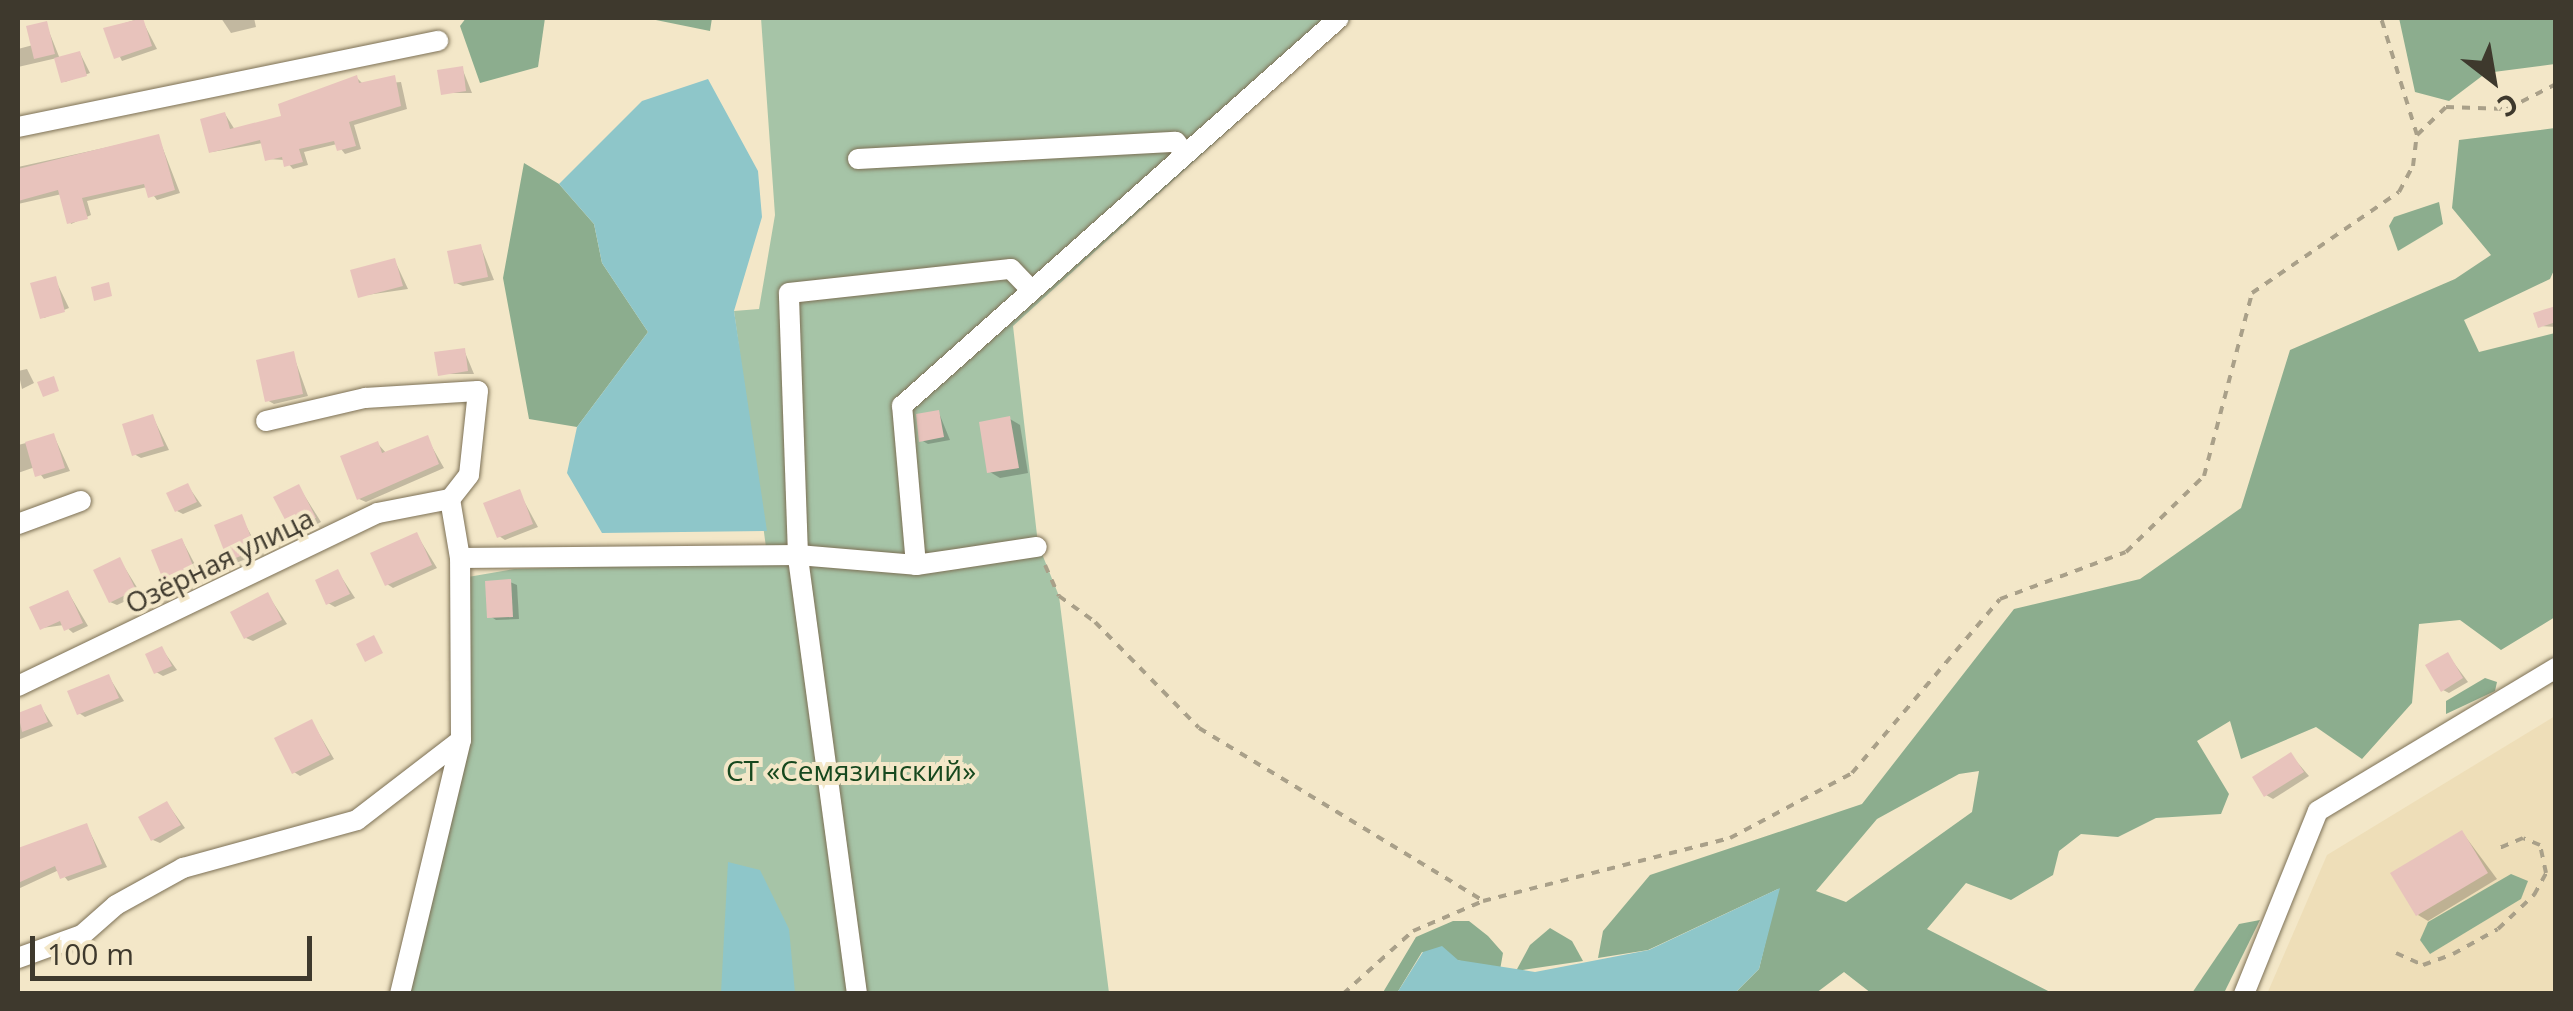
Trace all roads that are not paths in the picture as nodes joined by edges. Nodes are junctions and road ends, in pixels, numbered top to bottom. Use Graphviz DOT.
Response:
graph roads {
  1 [pos="1338,18"];
  2 [pos="438,41"];
  3 [pos="18,127"];
  4 [pos="1186,154"];
  5 [pos="858,159"];
  6 [pos="1032,290"];
  7 [pos="266,421"];
  8 [pos="450,499"];
  9 [pos="81,500"];
  10 [pos="18,524"];
  11 [pos="1038,547"];
  12 [pos="798,555"];
  13 [pos="460,558"];
  14 [pos="916,565"];
  15 [pos="2556,668"];
  16 [pos="18,686"];
  17 [pos="461,740"];
  18 [pos="18,958"];
  19 [pos="400,994"];
  20 [pos="857,994"];
  21 [pos="2244,994"];
  1 -- 4 [label="street"];
  2 -- 3 [label="street"];
  4 -- 5 [label="street"];
  4 -- 6 [label="street"];
  6 -- 12 [label="street"];
  6 -- 14 [label="street"];
  7 -- 8 [label="street"];
  8 -- 13 [label="street"];
  8 -- 16 [label="street, Озёрная улица"];
  9 -- 10 [label="street"];
  11 -- 14 [label="street"];
  12 -- 13 [label="street"];
  12 -- 14 [label="street"];
  12 -- 20 [label="street"];
  13 -- 17 [label="street"];
  15 -- 21 [label="street"];
  17 -- 18 [label="street"];
  17 -- 19 [label="street"];
}
